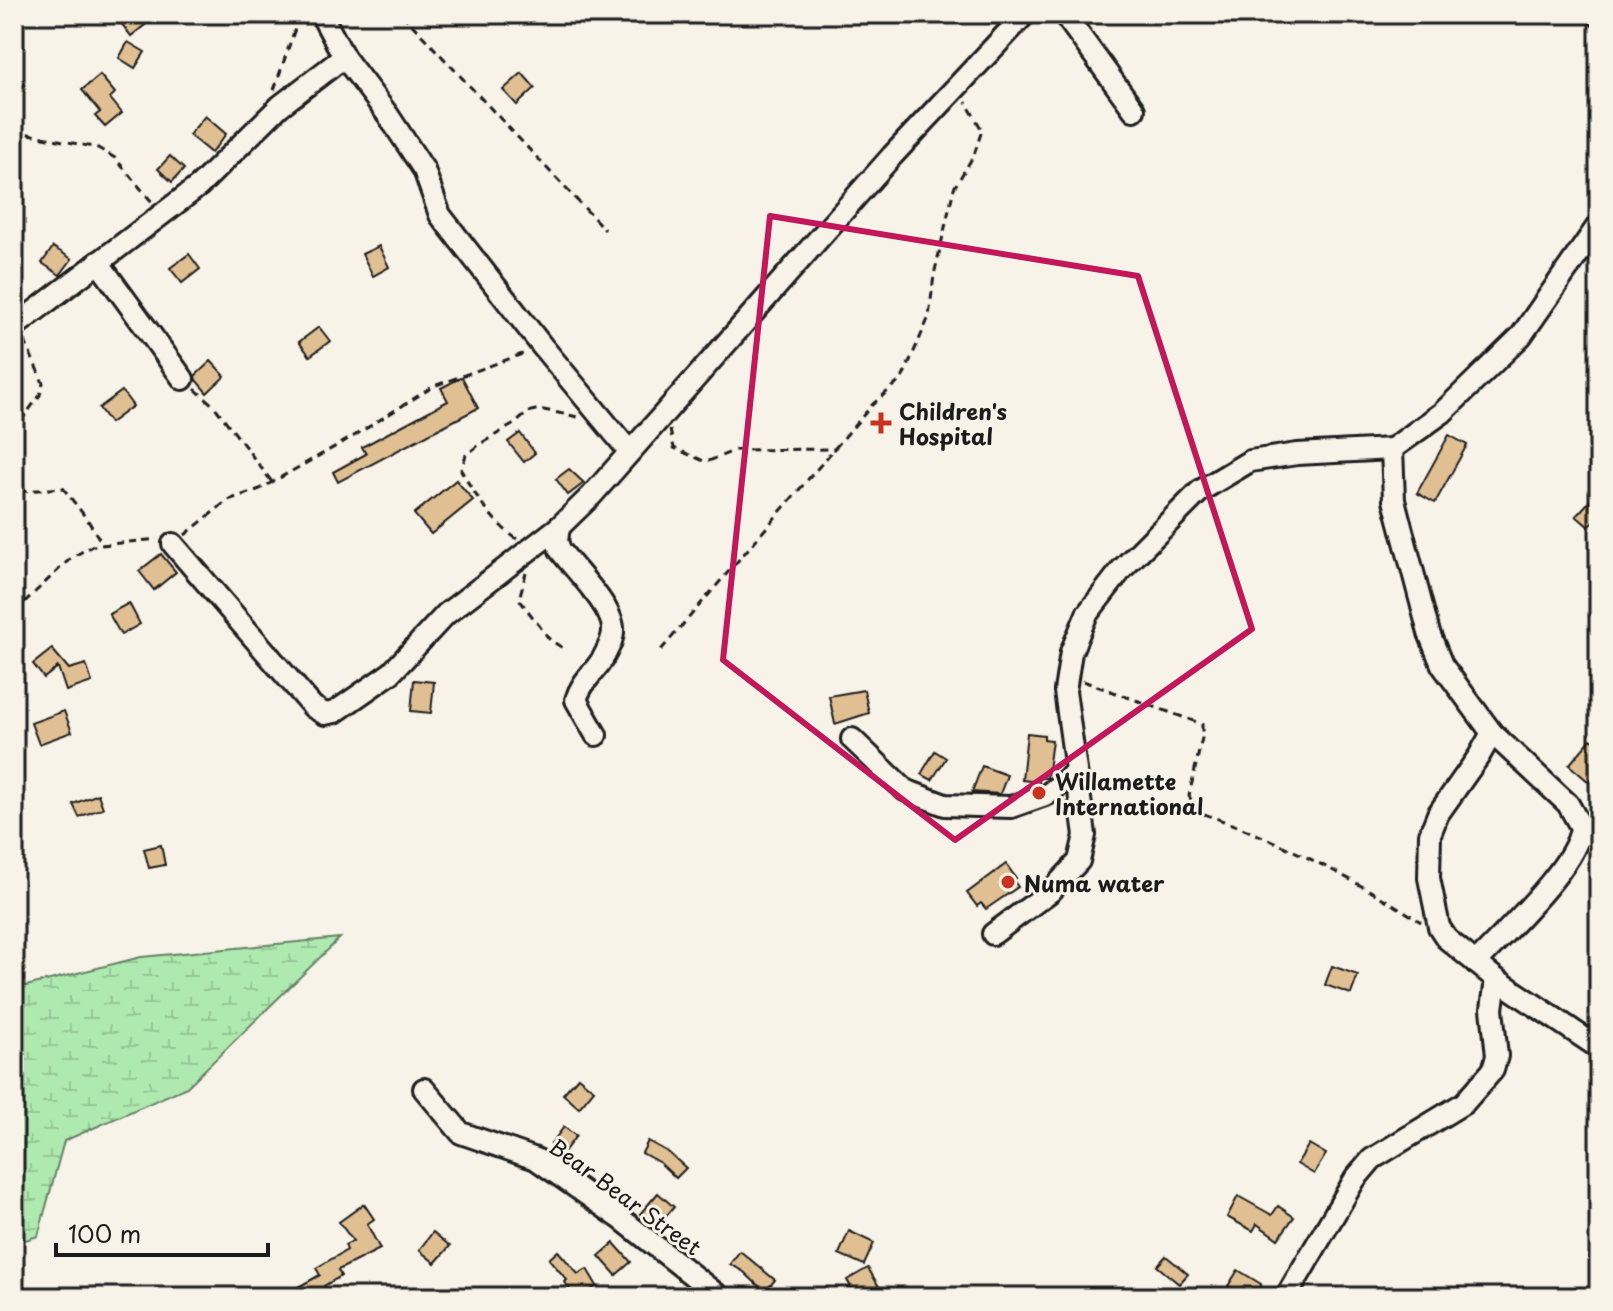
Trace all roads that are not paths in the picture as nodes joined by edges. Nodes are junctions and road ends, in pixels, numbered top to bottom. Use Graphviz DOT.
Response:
graph roads {
  1 [pos="321,14"];
  2 [pos="1025,14"];
  3 [pos="1064,14"];
  4 [pos="344,57"];
  5 [pos="1134,110"];
  6 [pos="1599,224"];
  7 [pos="98,262"];
  8 [pos="16,326"];
  9 [pos="183,379"];
  10 [pos="1392,449"];
  11 [pos="629,451"];
  12 [pos="559,527"];
  13 [pos="173,544"];
  14 [pos="1492,733"];
  15 [pos="596,735"];
  16 [pos="852,739"];
  17 [pos="1076,772"];
  18 [pos="993,934"];
  19 [pos="1476,963"];
  20 [pos="1496,979"];
  21 [pos="1599,1048"];
  22 [pos="424,1089"];
  23 [pos="720,1297"];
  24 [pos="1286,1297"];
  1 -- 4 [label="street"];
  2 -- 11 [label="street"];
  3 -- 5 [label="street"];
  4 -- 7 [label="street"];
  4 -- 11 [label="street"];
  6 -- 10 [label="street"];
  7 -- 8 [label="street"];
  7 -- 9 [label="street"];
  10 -- 14 [label="street"];
  10 -- 17 [label="street"];
  11 -- 12 [label="street"];
  12 -- 13 [label="street"];
  12 -- 15 [label="street"];
  14 -- 19 [label="street"];
  14 -- 19 [label="street"];
  16 -- 17 [label="street"];
  17 -- 18 [label="street"];
  19 -- 20 [label="street"];
  20 -- 21 [label="street"];
  20 -- 24 [label="street"];
  22 -- 23 [label="street, Bear Bear Street"];
}
